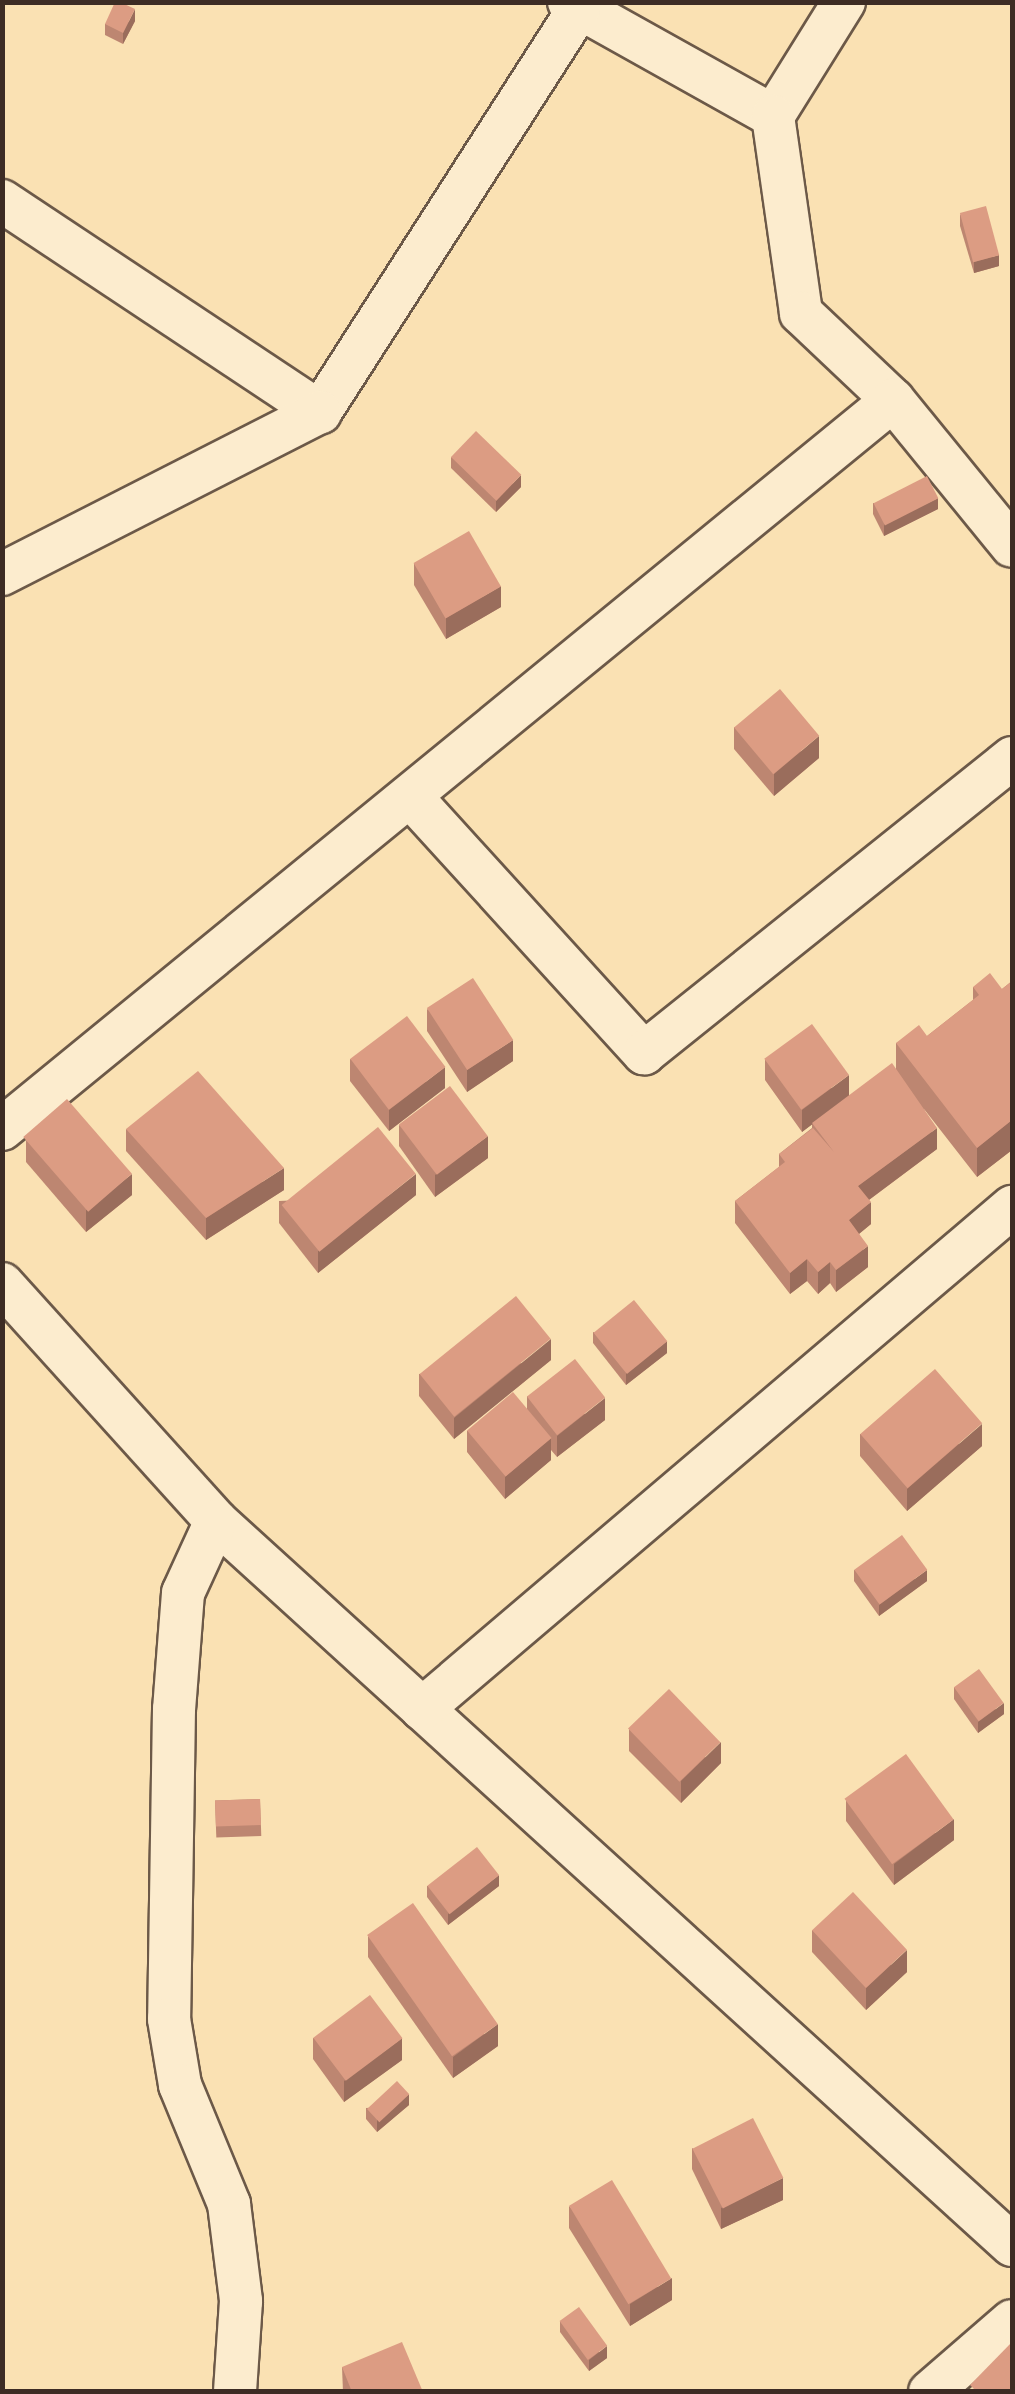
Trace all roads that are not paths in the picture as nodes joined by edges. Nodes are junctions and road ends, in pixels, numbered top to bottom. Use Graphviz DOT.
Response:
graph roads {
  1 [pos="844,2"];
  2 [pos="574,6"];
  3 [pos="774,116"];
  4 [pos="2,201"];
  5 [pos="894,400"];
  6 [pos="320,412"];
  7 [pos="1012,546"];
  8 [pos="2,574"];
  9 [pos="1012,758"];
  10 [pos="410,796"];
  11 [pos="2,1129"];
  12 [pos="1012,1207"];
  13 [pos="2,1284"];
  14 [pos="216,1521"];
  15 [pos="422,1709"];
  16 [pos="1012,2245"];
  17 [pos="1012,2320"];
  18 [pos="235,2392"];
  19 [pos="930,2392"];
  1 -- 3 [label="street"];
  2 -- 3 [label="street"];
  2 -- 6 [label="street"];
  3 -- 5 [label="street"];
  4 -- 6 [label="street"];
  5 -- 7 [label="street"];
  5 -- 10 [label="street"];
  6 -- 8 [label="street"];
  9 -- 10 [label="street"];
  10 -- 11 [label="street"];
  12 -- 15 [label="street"];
  13 -- 14 [label="street"];
  14 -- 15 [label="street"];
  14 -- 18 [label="street"];
  15 -- 16 [label="street"];
  17 -- 19 [label="street"];
}
